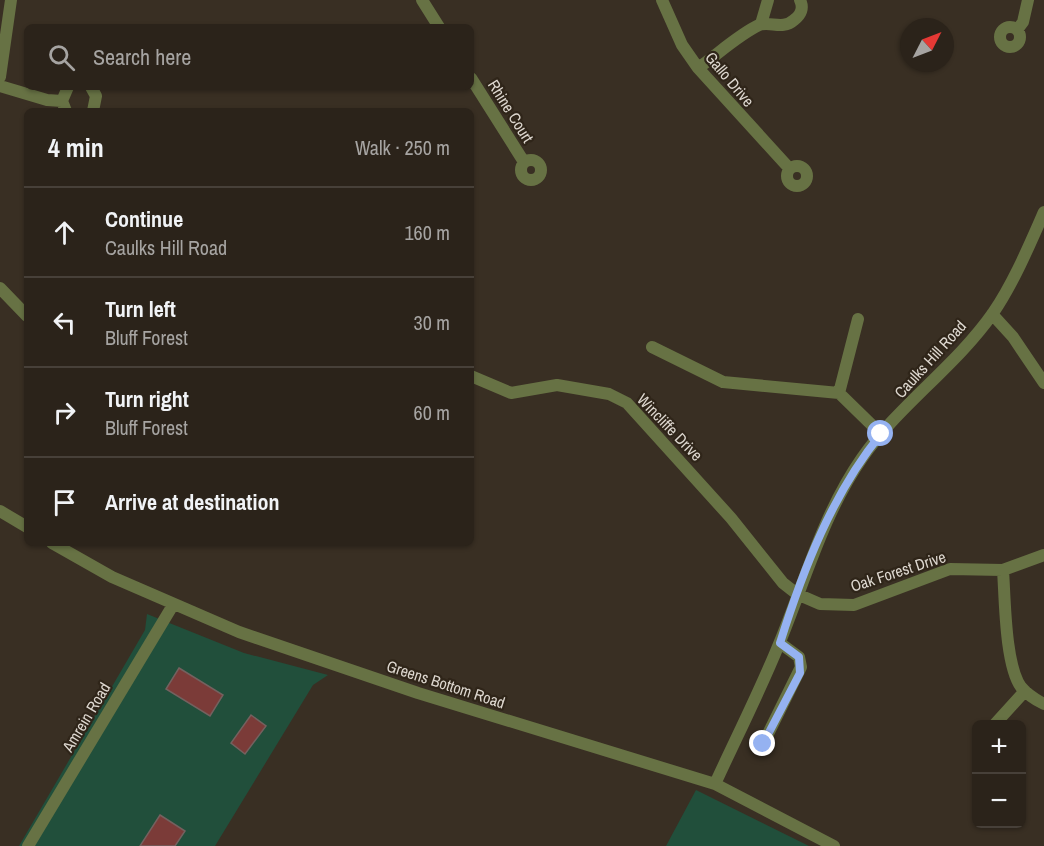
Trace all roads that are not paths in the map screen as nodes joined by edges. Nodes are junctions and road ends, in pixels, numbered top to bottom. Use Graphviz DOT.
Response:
graph roads {
  1 [pos="11,0"];
  2 [pos="422,0"];
  3 [pos="662,0"];
  4 [pos="768,0"];
  5 [pos="800,0"];
  6 [pos="1028,0"];
  7 [pos="437,24"];
  8 [pos="761,24"];
  9 [pos="1017,30"];
  10 [pos="698,68"];
  11 [pos="0,77"];
  12 [pos="474,83"];
  13 [pos="0,86"];
  14 [pos="67,90"];
  15 [pos="93,90"];
  16 [pos="64,106"];
  17 [pos="94,108"];
  18 [pos="524,162"];
  19 [pos="789,168"];
  20 [pos="1044,212"];
  21 [pos="0,288"];
  22 [pos="24,313"];
  23 [pos="992,314"];
  24 [pos="858,319"];
  25 [pos="652,346"];
  26 [pos="474,377"];
  27 [pos="1044,383"];
  28 [pos="839,393"];
  29 [pos="881,434"];
  30 [pos="0,511"];
  31 [pos="24,525"];
  32 [pos="57,546"];
  33 [pos="1044,555"];
  34 [pos="1003,570"];
  35 [pos="797,594"];
  36 [pos="173,605"];
  37 [pos="780,643"];
  38 [pos="1025,691"];
  39 [pos="1044,704"];
  40 [pos="999,720"];
  41 [pos="763,744"];
  42 [pos="715,784"];
  43 [pos="28,846"];
  44 [pos="834,846"];
  1 -- 11 [label="street"];
  2 -- 7 [label="street"];
  3 -- 10 [label="street, Gallo Drive"];
  4 -- 8 [label="street"];
  5 -- 8 [label="street"];
  6 -- 9 [label="street"];
  8 -- 10 [label="street"];
  10 -- 19 [label="street, Gallo Drive"];
  12 -- 18 [label="street, Rhine Court"];
  13 -- 16 [label="street"];
  14 -- 16 [label="street"];
  15 -- 17 [label="street"];
  20 -- 23 [label="street, Caulks Hill Road"];
  21 -- 22 [label="street"];
  23 -- 27 [label="street"];
  23 -- 29 [label="street, Caulks Hill Road"];
  24 -- 28 [label="street"];
  25 -- 28 [label="street"];
  26 -- 35 [label="street, Wincliffe Drive"];
  28 -- 29 [label="street"];
  29 -- 35 [label="street, Caulks Hill Road"];
  30 -- 31 [label="street"];
  32 -- 36 [label="street, Greens Bottom Road"];
  33 -- 34 [label="street, Oak Forest Drive"];
  34 -- 35 [label="street, Oak Forest Drive"];
  34 -- 38 [label="street"];
  35 -- 37 [label="street, Caulks Hill Road"];
  36 -- 42 [label="street, Greens Bottom Road"];
  36 -- 43 [label="street, Amrein Road"];
  37 -- 41 [label="street"];
  37 -- 42 [label="street, Caulks Hill Road"];
  38 -- 39 [label="street"];
  38 -- 40 [label="street"];
  42 -- 44 [label="street, Greens Bottom Road"];
}
